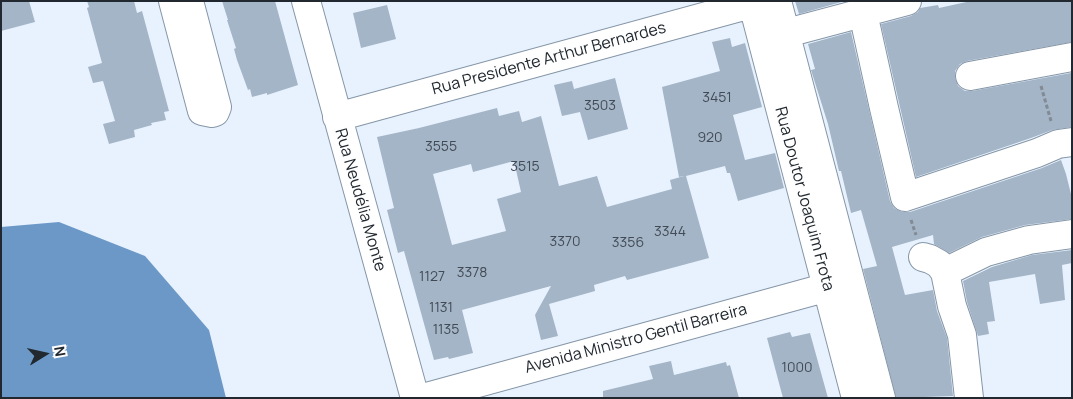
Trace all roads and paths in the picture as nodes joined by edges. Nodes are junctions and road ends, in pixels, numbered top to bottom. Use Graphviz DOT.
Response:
graph roads {
  1 [pos="173,1"];
  2 [pos="189,1"];
  3 [pos="306,1"];
  4 [pos="907,1"];
  5 [pos="761,2"];
  6 [pos="863,13"];
  7 [pos="773,36"];
  8 [pos="1072,57"];
  9 [pos="1035,64"];
  10 [pos="970,76"];
  11 [pos="337,118"];
  12 [pos="1065,143"];
  13 [pos="906,197"];
  14 [pos="1072,234"];
  15 [pos="922,257"];
  16 [pos="945,272"];
  17 [pos="839,284"];
  18 [pos="415,398"];
  19 [pos="423,398"];
  20 [pos="856,398"];
  21 [pos="881,398"];
  22 [pos="969,398"];
  1 -- 2 [label="street"];
  3 -- 11 [label="street, Rua Neudélia Monte"];
  4 -- 6 [label="street"];
  5 -- 7 [label="street, Rua Doutor Joaquim Frota"];
  5 -- 11 [label="street, Rua Presidente Arthur Bernardes"];
  6 -- 7 [label="street"];
  6 -- 13 [label="street"];
  7 -- 17 [label="street, Rua Doutor Joaquim Frota"];
  8 -- 9 [label="street"];
  9 -- 10 [label="street"];
  9 -- 12 [label="path"];
  11 -- 18 [label="street, Rua Neudélia Monte"];
  12 -- 13 [label="street"];
  13 -- 15 [label="path"];
  14 -- 16 [label="street"];
  15 -- 16 [label="street"];
  16 -- 22 [label="street"];
  17 -- 19 [label="street, Avenida Ministro Gentil Barreira"];
  17 -- 20 [label="street, Rua Doutor Joaquim Frota"];
  17 -- 21 [label="street, Rua Doutor Joaquim Frota"];
}
